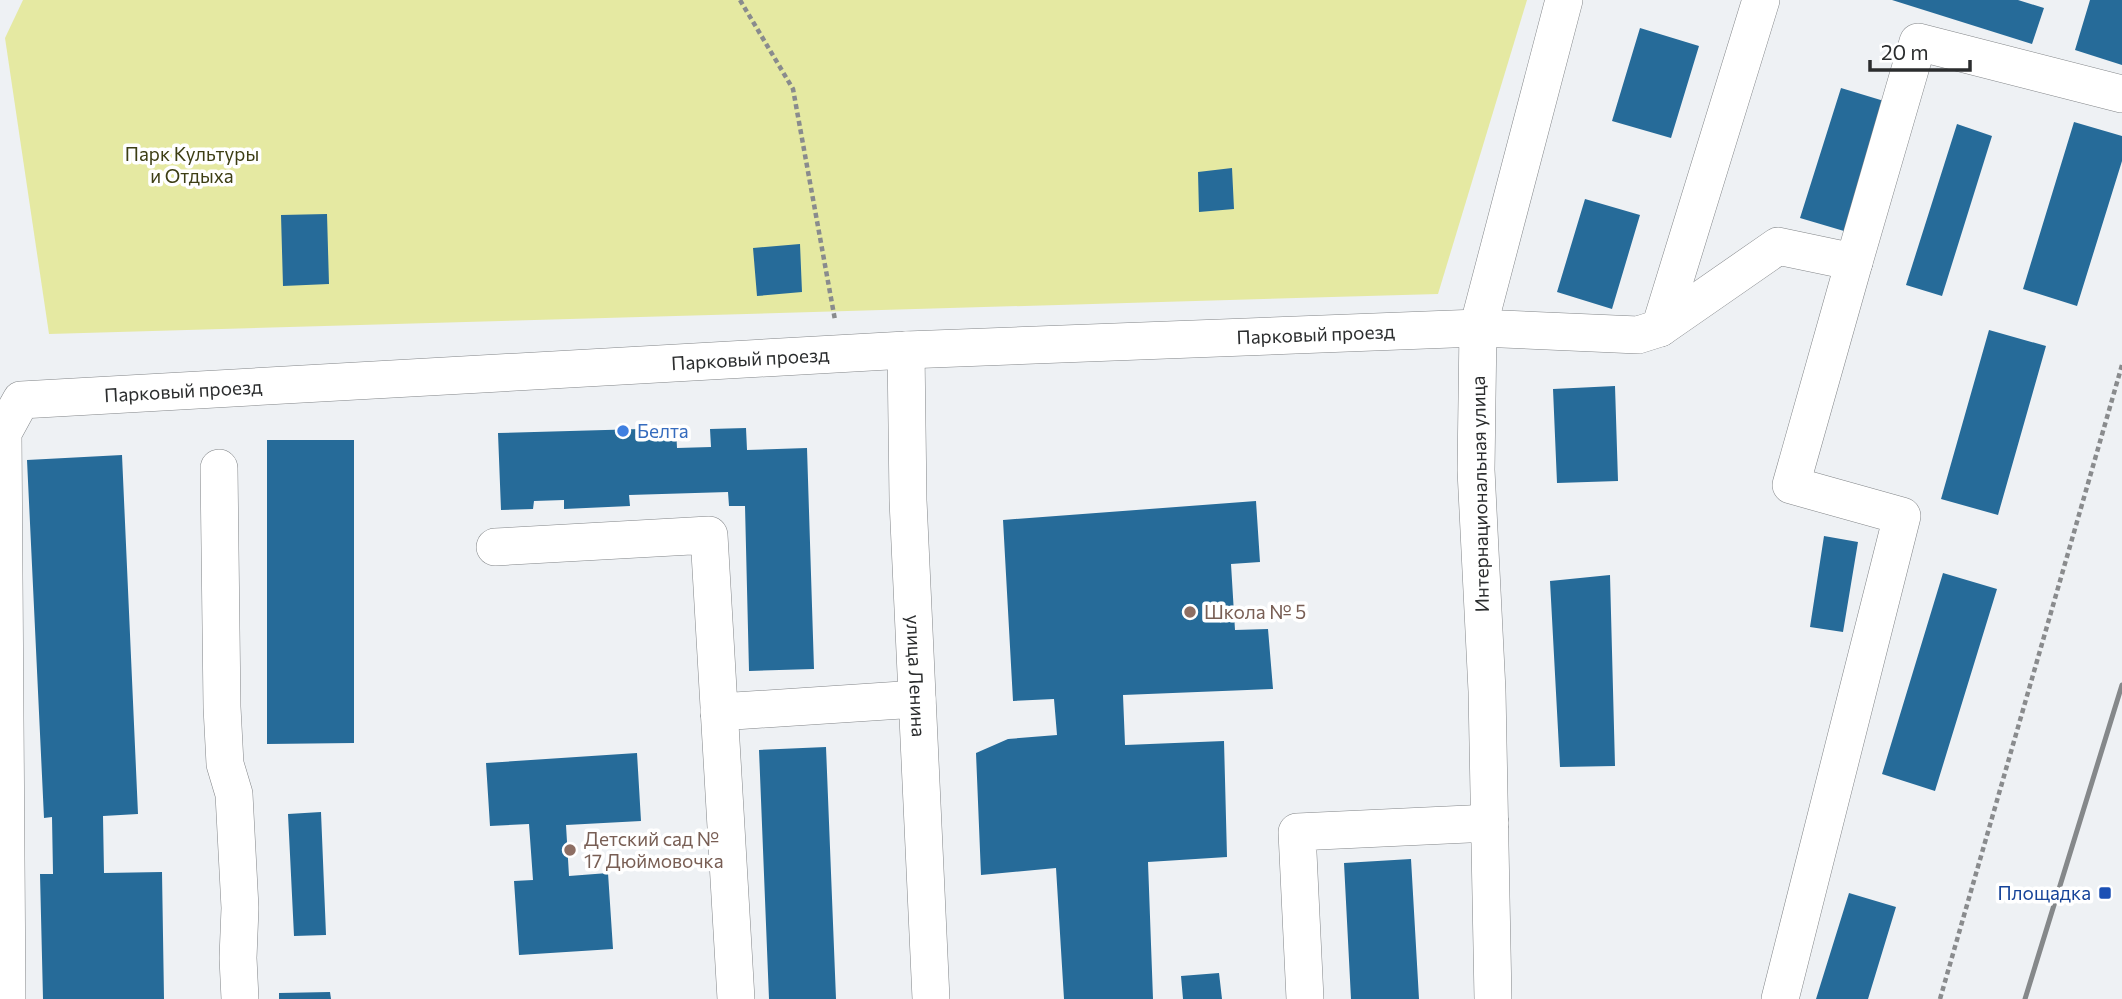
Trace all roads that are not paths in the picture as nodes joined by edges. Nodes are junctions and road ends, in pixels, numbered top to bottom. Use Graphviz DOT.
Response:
graph roads {
  1 [pos="1564,0"];
  2 [pos="1761,0"];
  3 [pos="2122,94"];
  4 [pos="1854,262"];
  5 [pos="1478,328"];
  6 [pos="1660,328"];
  7 [pos="906,350"];
  8 [pos="2,433"];
  9 [pos="219,468"];
  10 [pos="495,547"];
  11 [pos="917,699"];
  12 [pos="719,712"];
  13 [pos="1490,823"];
  14 [pos="7,999"];
  15 [pos="240,999"];
  16 [pos="736,999"];
  17 [pos="931,999"];
  18 [pos="1305,999"];
  19 [pos="1493,999"];
  20 [pos="1780,999"];
  1 -- 5 [label="street, Интернациональная улица"];
  2 -- 6 [label="street"];
  3 -- 4 [label="street"];
  4 -- 6 [label="street"];
  4 -- 20 [label="street"];
  5 -- 6 [label="street, Парковый проезд"];
  5 -- 7 [label="street, Парковый проезд"];
  5 -- 13 [label="street, Интернациональная улица"];
  7 -- 8 [label="street, Парковый проезд"];
  7 -- 11 [label="street, улица Ленина"];
  8 -- 14 [label="street"];
  9 -- 15 [label="street"];
  10 -- 12 [label="street"];
  11 -- 12 [label="street"];
  11 -- 17 [label="street, улица Ленина"];
  12 -- 16 [label="street"];
  13 -- 18 [label="street"];
  13 -- 19 [label="street, Интернациональная улица"];
}
